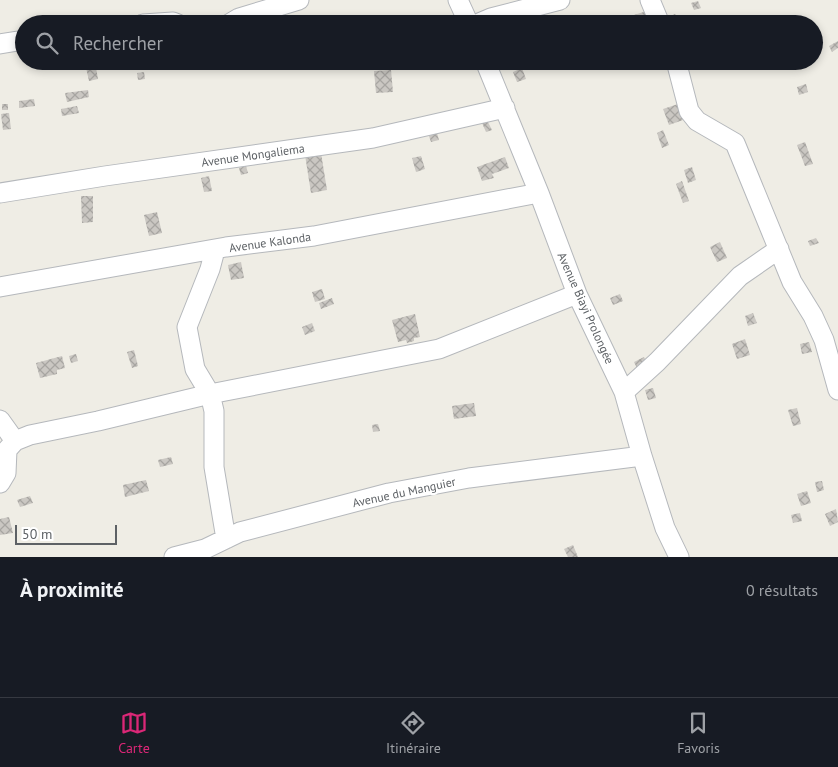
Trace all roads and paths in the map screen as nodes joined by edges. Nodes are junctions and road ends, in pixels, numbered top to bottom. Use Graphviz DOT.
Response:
graph roads {
  1 [pos="299,0"];
  2 [pos="458,0"];
  3 [pos="560,0"];
  4 [pos="650,0"];
  5 [pos="249,15"];
  6 [pos="465,15"];
  7 [pos="502,15"];
  8 [pos="656,15"];
  9 [pos="15,42"];
  10 [pos="0,44"];
  11 [pos="489,70"];
  12 [pos="678,70"];
  13 [pos="505,108"];
  14 [pos="0,193"];
  15 [pos="539,193"];
  16 [pos="779,248"];
  17 [pos="215,250"];
  18 [pos="0,287"];
  19 [pos="577,294"];
  20 [pos="838,390"];
  21 [pos="624,392"];
  22 [pos="210,394"];
  23 [pos="0,420"];
  24 [pos="15,441"];
  25 [pos="642,456"];
  26 [pos="0,483"];
  27 [pos="226,539"];
  28 [pos="174,557"];
  29 [pos="679,557"];
  1 -- 5 [label="street"];
  2 -- 6 [label="street"];
  3 -- 7 [label="street"];
  4 -- 8 [label="street"];
  9 -- 10 [label="street"];
  11 -- 13 [label="street, Avenue Biayi Prolongée"];
  12 -- 16 [label="street"];
  13 -- 14 [label="street, Avenue Mongaliema"];
  13 -- 15 [label="street, Avenue Biayi Prolongée"];
  15 -- 17 [label="street, Avenue Kalonda"];
  15 -- 19 [label="street, Avenue Biayi Prolongée"];
  16 -- 20 [label="street"];
  16 -- 21 [label="street"];
  17 -- 18 [label="street, Avenue Kalonda"];
  17 -- 22 [label="street"];
  19 -- 21 [label="street, Avenue Biayi Prolongée"];
  19 -- 22 [label="street"];
  21 -- 25 [label="street, Avenue Biayi Prolongée"];
  22 -- 24 [label="street"];
  22 -- 27 [label="street"];
  23 -- 24 [label="street"];
  24 -- 26 [label="street"];
  25 -- 27 [label="street, Avenue du Manguier"];
  25 -- 29 [label="street, Avenue Biayi Prolongée"];
  27 -- 28 [label="street, Avenue du Manguier"];
}
